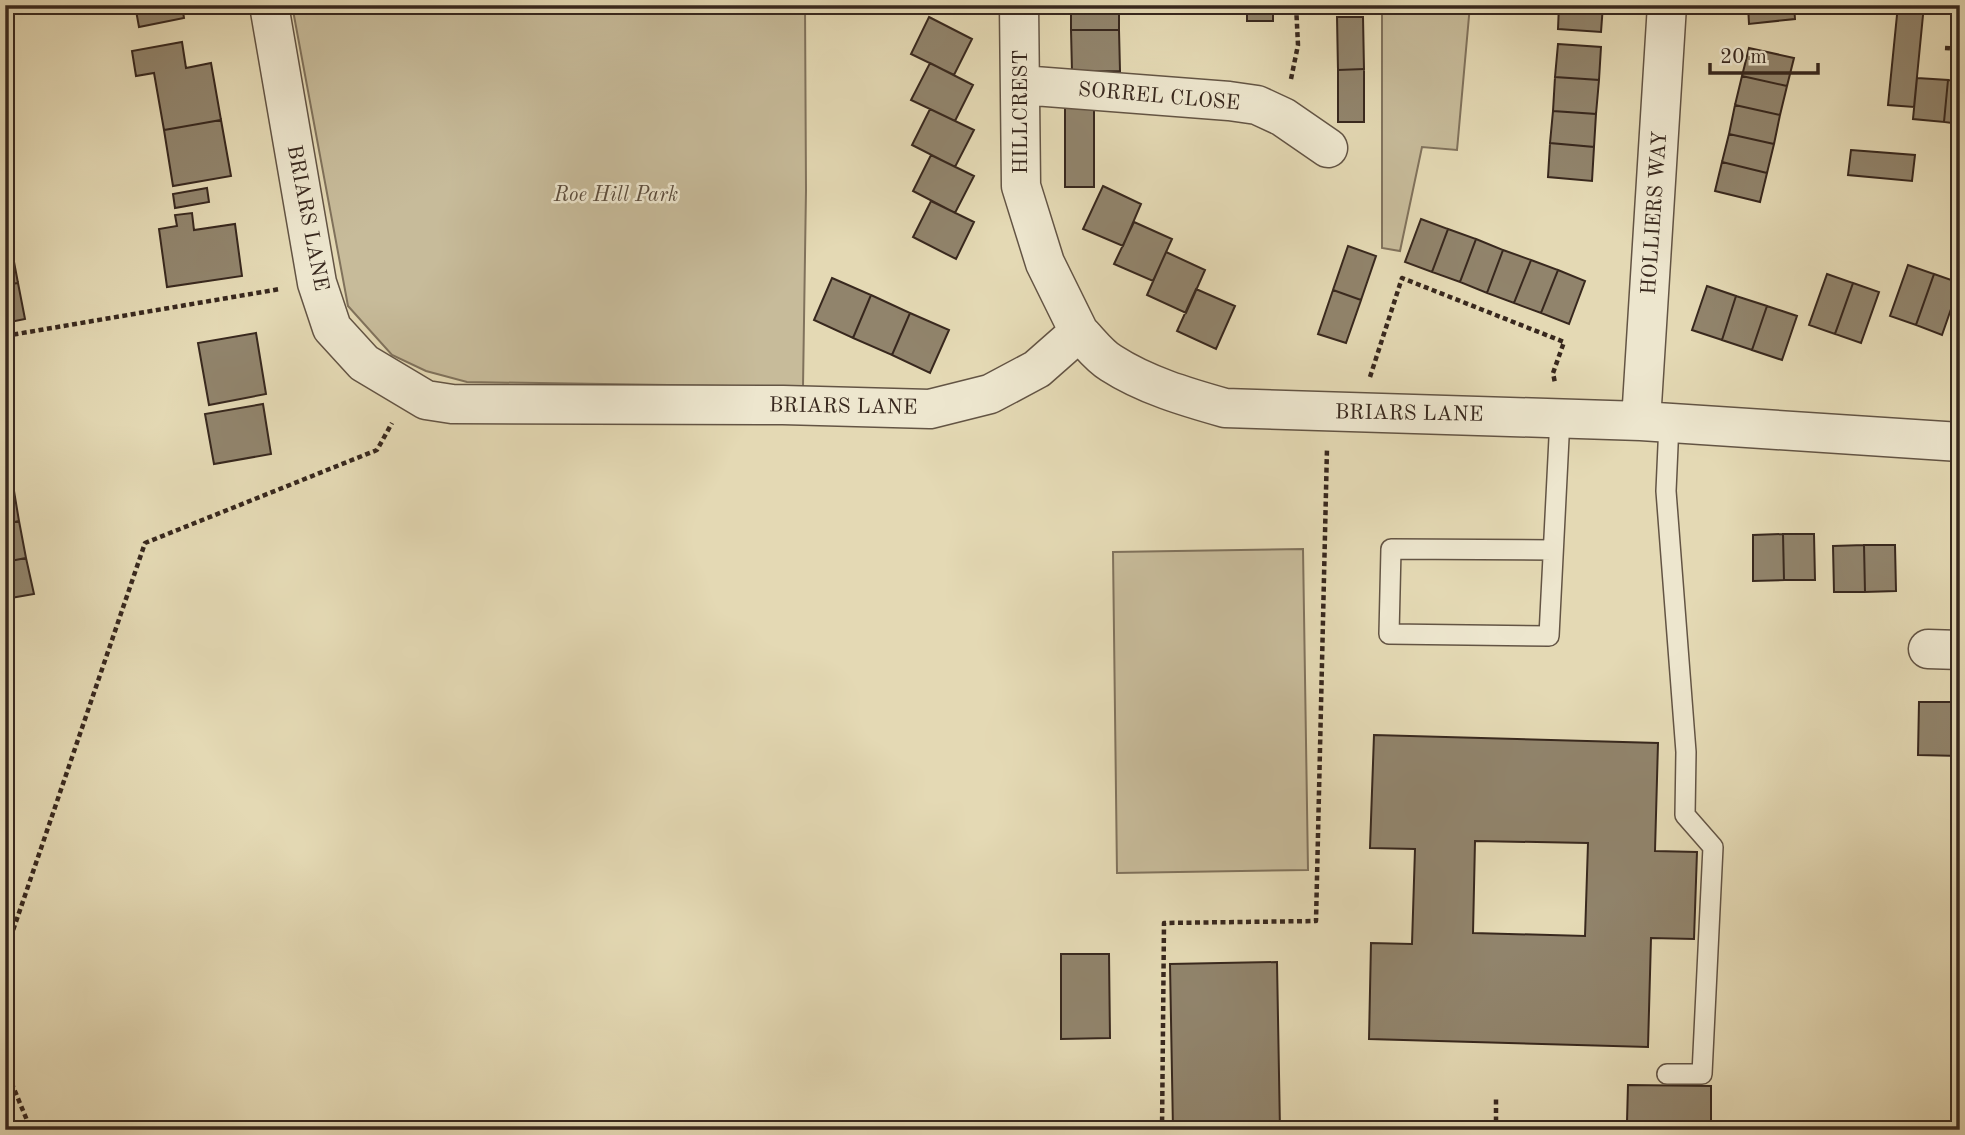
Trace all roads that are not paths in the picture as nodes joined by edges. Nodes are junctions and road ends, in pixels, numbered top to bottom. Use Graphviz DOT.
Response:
graph roads {
  1 [pos="269,5"];
  2 [pos="1019,5"];
  3 [pos="1667,5"];
  4 [pos="1021,85"];
  5 [pos="1328,148"];
  6 [pos="1079,332"];
  7 [pos="1560,418"];
  8 [pos="1655,422"];
  9 [pos="1960,442"];
  10 [pos="1553,550"];
  11 [pos="1667,1074"];
  1 -- 6 [label="street, BRIARS LANE"];
  2 -- 4 [label="street, HILLCREST"];
  3 -- 8 [label="street, HOLLIERS WAY"];
  4 -- 5 [label="street, SORREL CLOSE"];
  4 -- 6 [label="street, HILLCREST"];
  6 -- 7 [label="street, BRIARS LANE"];
  7 -- 8 [label="street, BRIARS LANE"];
  7 -- 10 [label="lane"];
  8 -- 9 [label="street, BRIARS LANE"];
  8 -- 11 [label="lane"];
  10 -- 10 [label="lane"];
}
